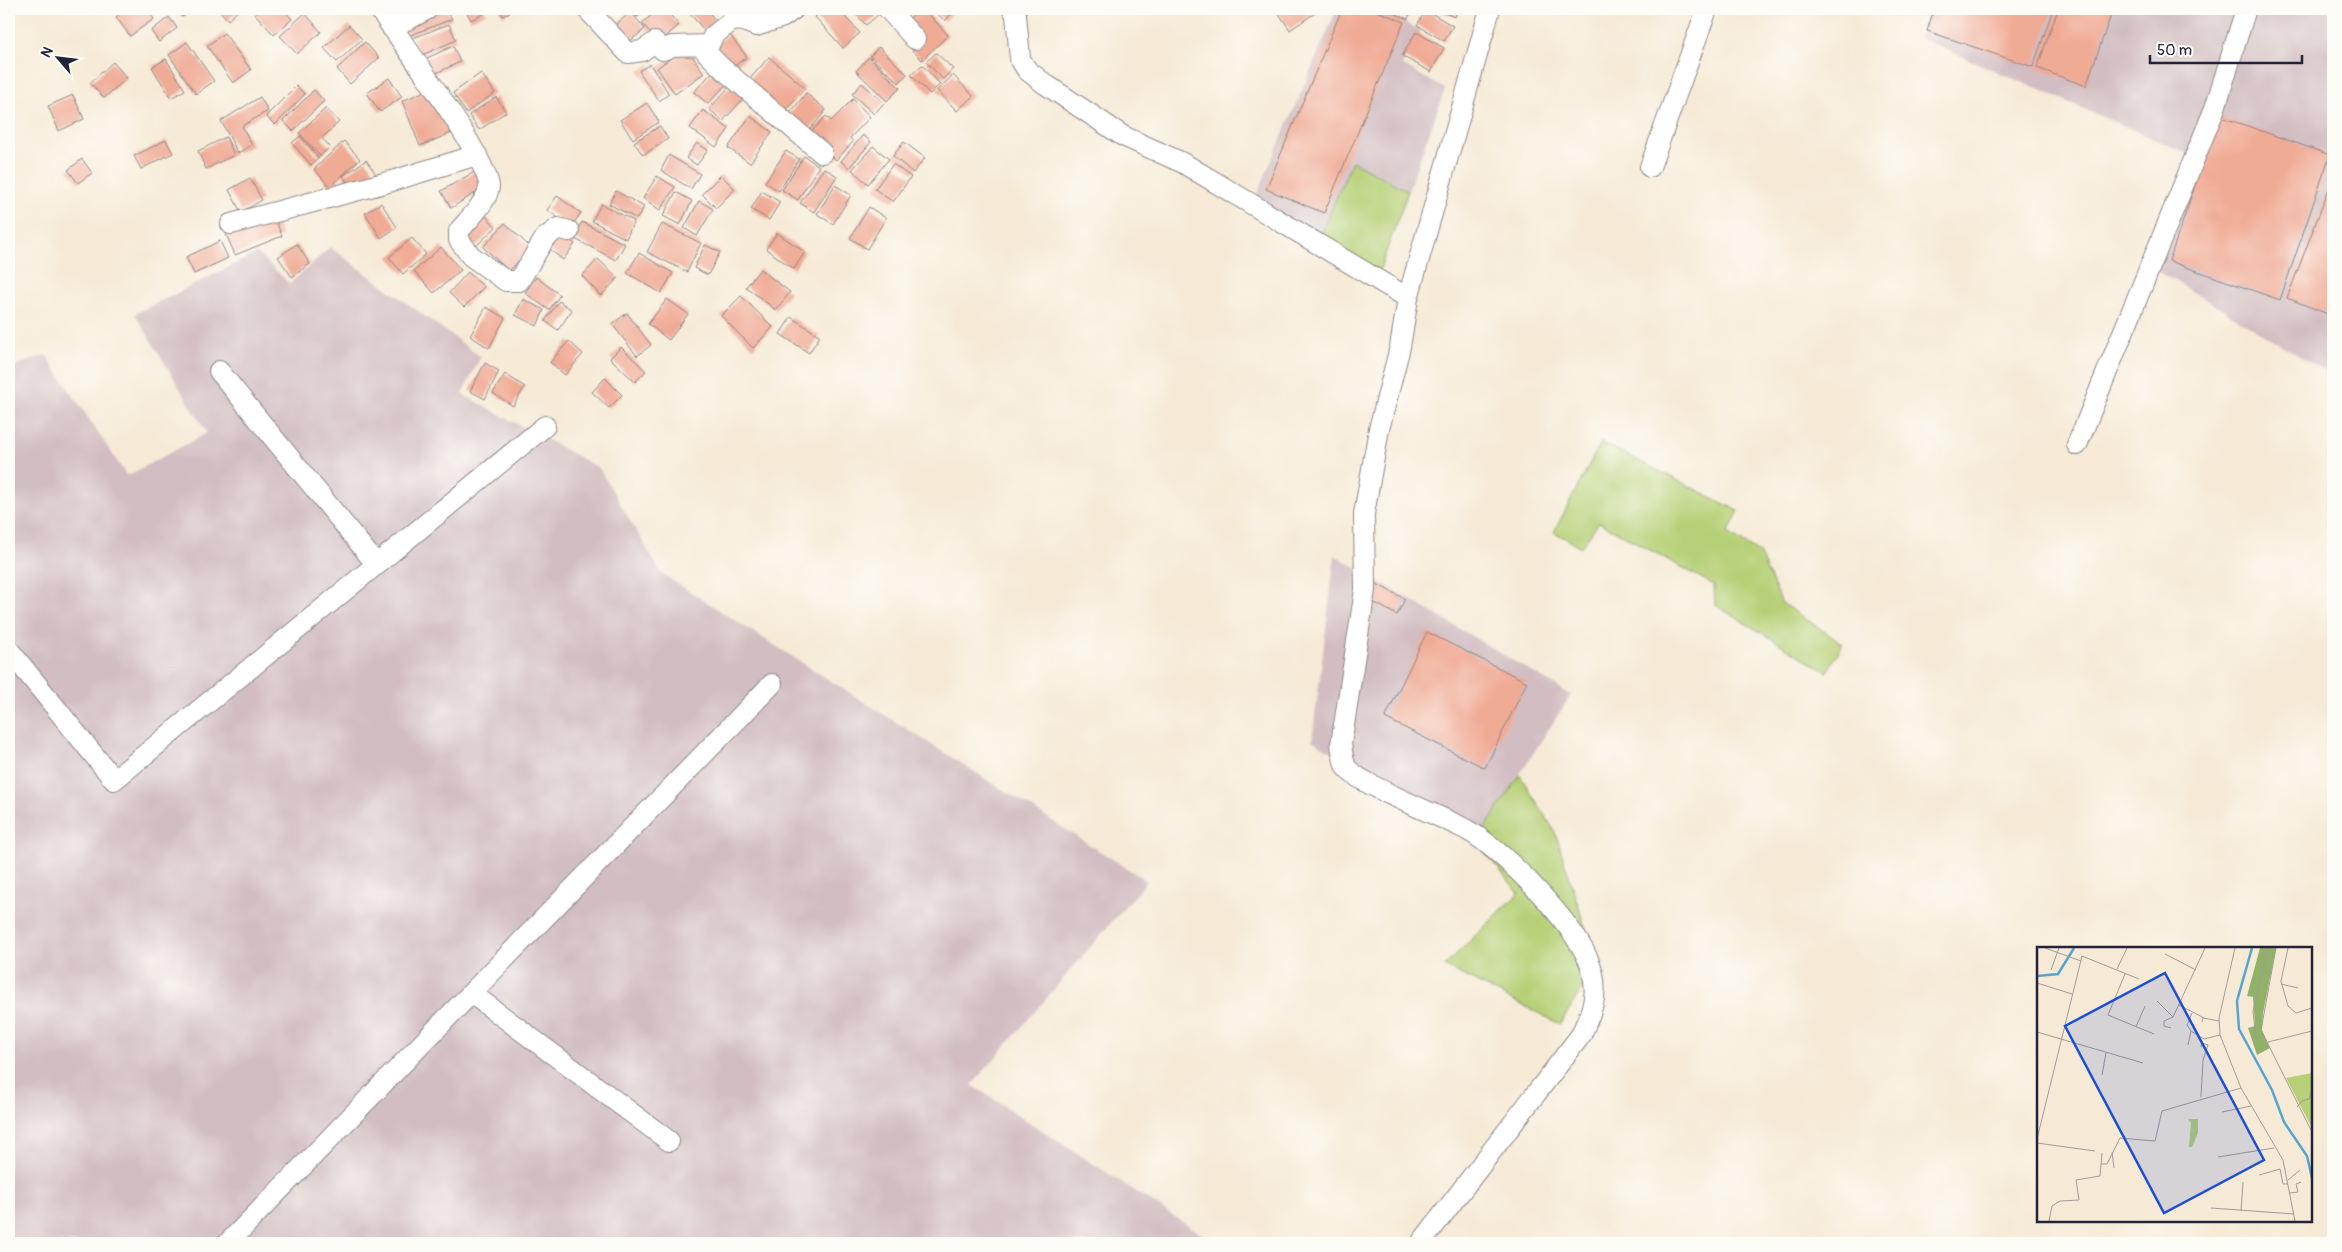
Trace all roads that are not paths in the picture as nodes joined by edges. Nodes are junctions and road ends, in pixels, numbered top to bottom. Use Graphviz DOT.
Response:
graph roads {
  1 [pos="379,9"];
  2 [pos="428,9"];
  3 [pos="587,9"];
  4 [pos="794,9"];
  5 [pos="888,9"];
  6 [pos="1013,9"];
  7 [pos="1490,9"];
  8 [pos="1707,9"];
  9 [pos="2246,9"];
  10 [pos="392,28"];
  11 [pos="915,39"];
  12 [pos="708,45"];
  13 [pos="822,153"];
  14 [pos="477,156"];
  15 [pos="1650,167"];
  16 [pos="231,224"];
  17 [pos="569,232"];
  18 [pos="1408,298"];
  19 [pos="219,371"];
  20 [pos="545,426"];
  21 [pos="2077,444"];
  22 [pos="377,565"];
  23 [pos="9,650"];
  24 [pos="772,684"];
  25 [pos="471,993"];
  26 [pos="669,1141"];
  27 [pos="228,1243"];
  28 [pos="1421,1243"];
  1 -- 10 [label="street"];
  2 -- 10 [label="street"];
  3 -- 12 [label="street"];
  4 -- 12 [label="street"];
  5 -- 11 [label="street"];
  6 -- 18 [label="street"];
  7 -- 18 [label="street"];
  8 -- 15 [label="street"];
  9 -- 21 [label="street"];
  10 -- 14 [label="street"];
  12 -- 13 [label="street"];
  14 -- 16 [label="street"];
  14 -- 17 [label="street"];
  18 -- 28 [label="street"];
  19 -- 22 [label="street"];
  20 -- 22 [label="street"];
  22 -- 23 [label="street"];
  24 -- 25 [label="street"];
  25 -- 26 [label="street"];
  25 -- 27 [label="street"];
}
